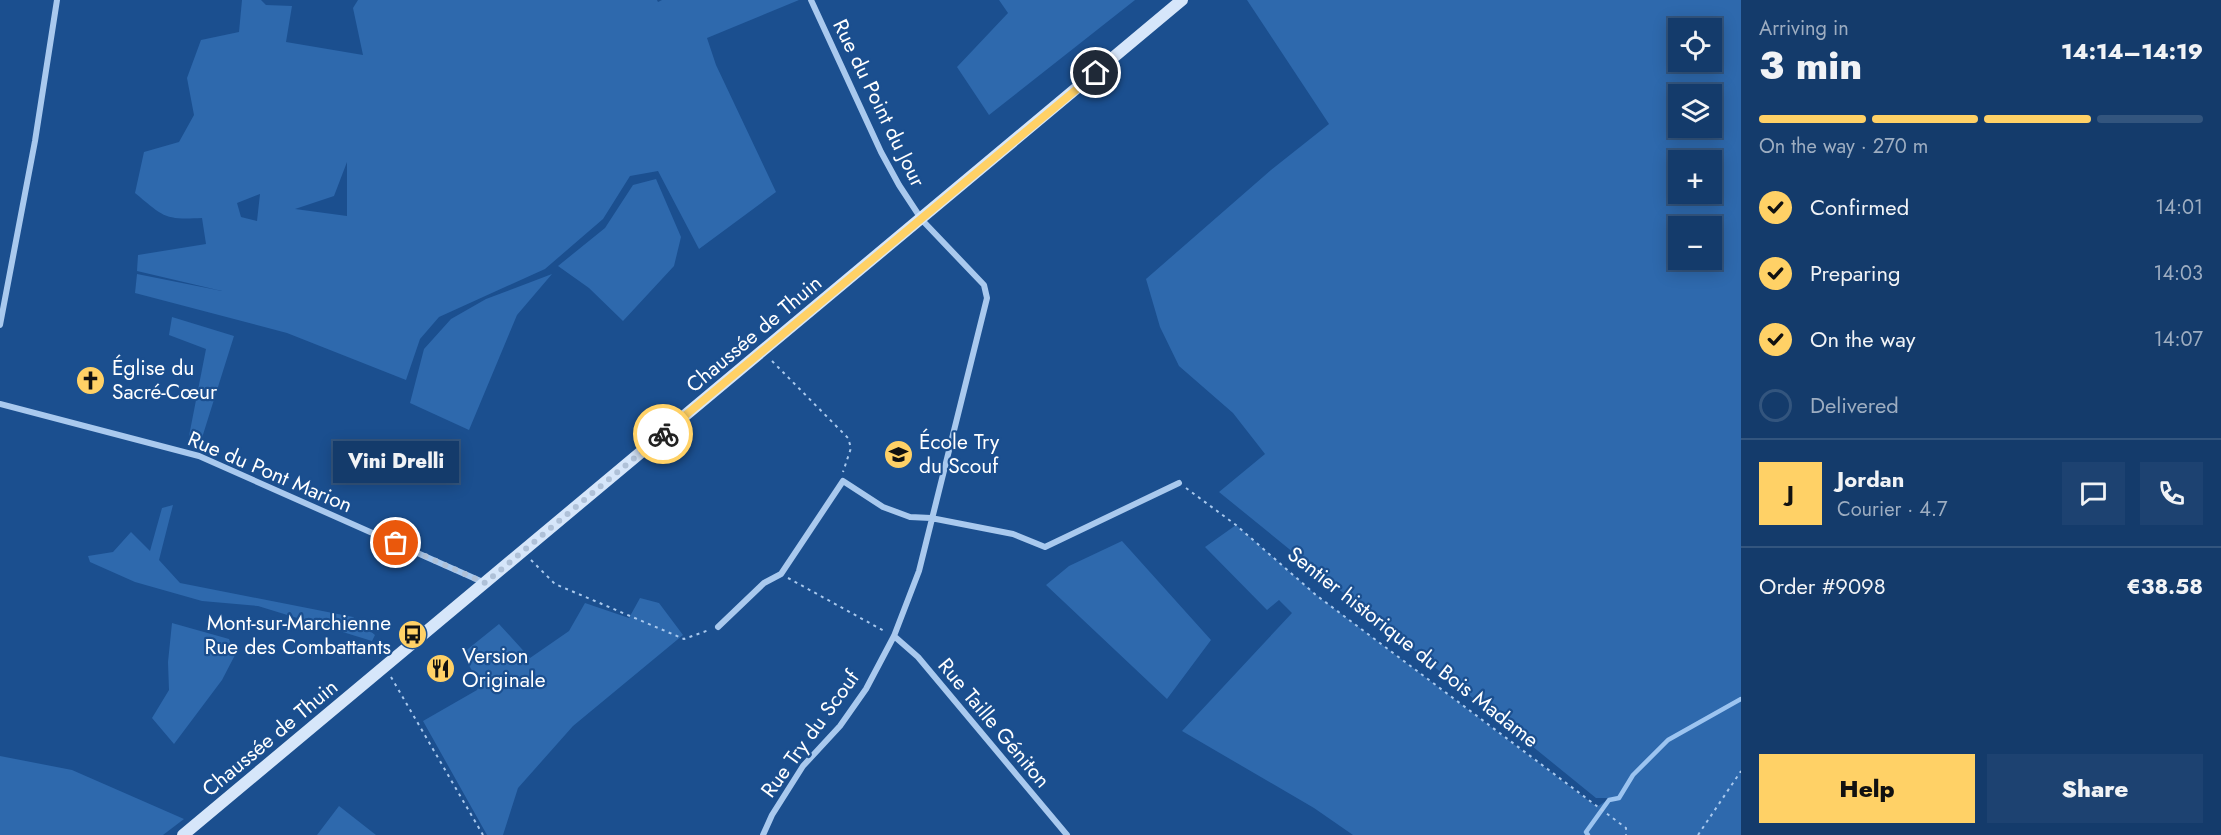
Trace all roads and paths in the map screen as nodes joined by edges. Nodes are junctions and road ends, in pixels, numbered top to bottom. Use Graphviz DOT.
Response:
graph roads {
  1 [pos="57,0"];
  2 [pos="811,0"];
  3 [pos="1182,0"];
  4 [pos="921,220"];
  5 [pos="0,325"];
  6 [pos="762,352"];
  7 [pos="0,404"];
  8 [pos="843,481"];
  9 [pos="1179,483"];
  10 [pos="932,518"];
  11 [pos="523,551"];
  12 [pos="781,574"];
  13 [pos="485,583"];
  14 [pos="718,627"];
  15 [pos="894,636"];
  16 [pos="385,667"];
  17 [pos="1741,771"];
  18 [pos="183,835"];
  19 [pos="483,835"];
  20 [pos="763,835"];
  21 [pos="1066,835"];
  22 [pos="1626,835"];
  23 [pos="1698,835"];
  1 -- 5 [label="street"];
  2 -- 4 [label="street, Rue du Point du Jour"];
  3 -- 4 [label="main road, Chaussée de Thuin"];
  4 -- 6 [label="main road, Chaussée de Thuin"];
  4 -- 10 [label="street, Rue Try du Scouf"];
  6 -- 8 [label="path"];
  6 -- 11 [label="main road, Chaussée de Thuin"];
  7 -- 13 [label="street, Rue du Pont Marion"];
  8 -- 10 [label="street"];
  8 -- 12 [label="street"];
  9 -- 10 [label="street"];
  9 -- 22 [label="path, Sentier historique du Bois Madame"];
  10 -- 15 [label="street, Rue Try du Scouf"];
  11 -- 13 [label="main road, Chaussée de Thuin"];
  11 -- 14 [label="path"];
  12 -- 14 [label="street"];
  12 -- 15 [label="path"];
  13 -- 16 [label="main road, Chaussée de Thuin"];
  15 -- 20 [label="street, Rue Try du Scouf"];
  15 -- 21 [label="street, Rue Taille Géniton"];
  16 -- 18 [label="main road, Chaussée de Thuin"];
  16 -- 19 [label="path"];
  17 -- 23 [label="path"];
}
